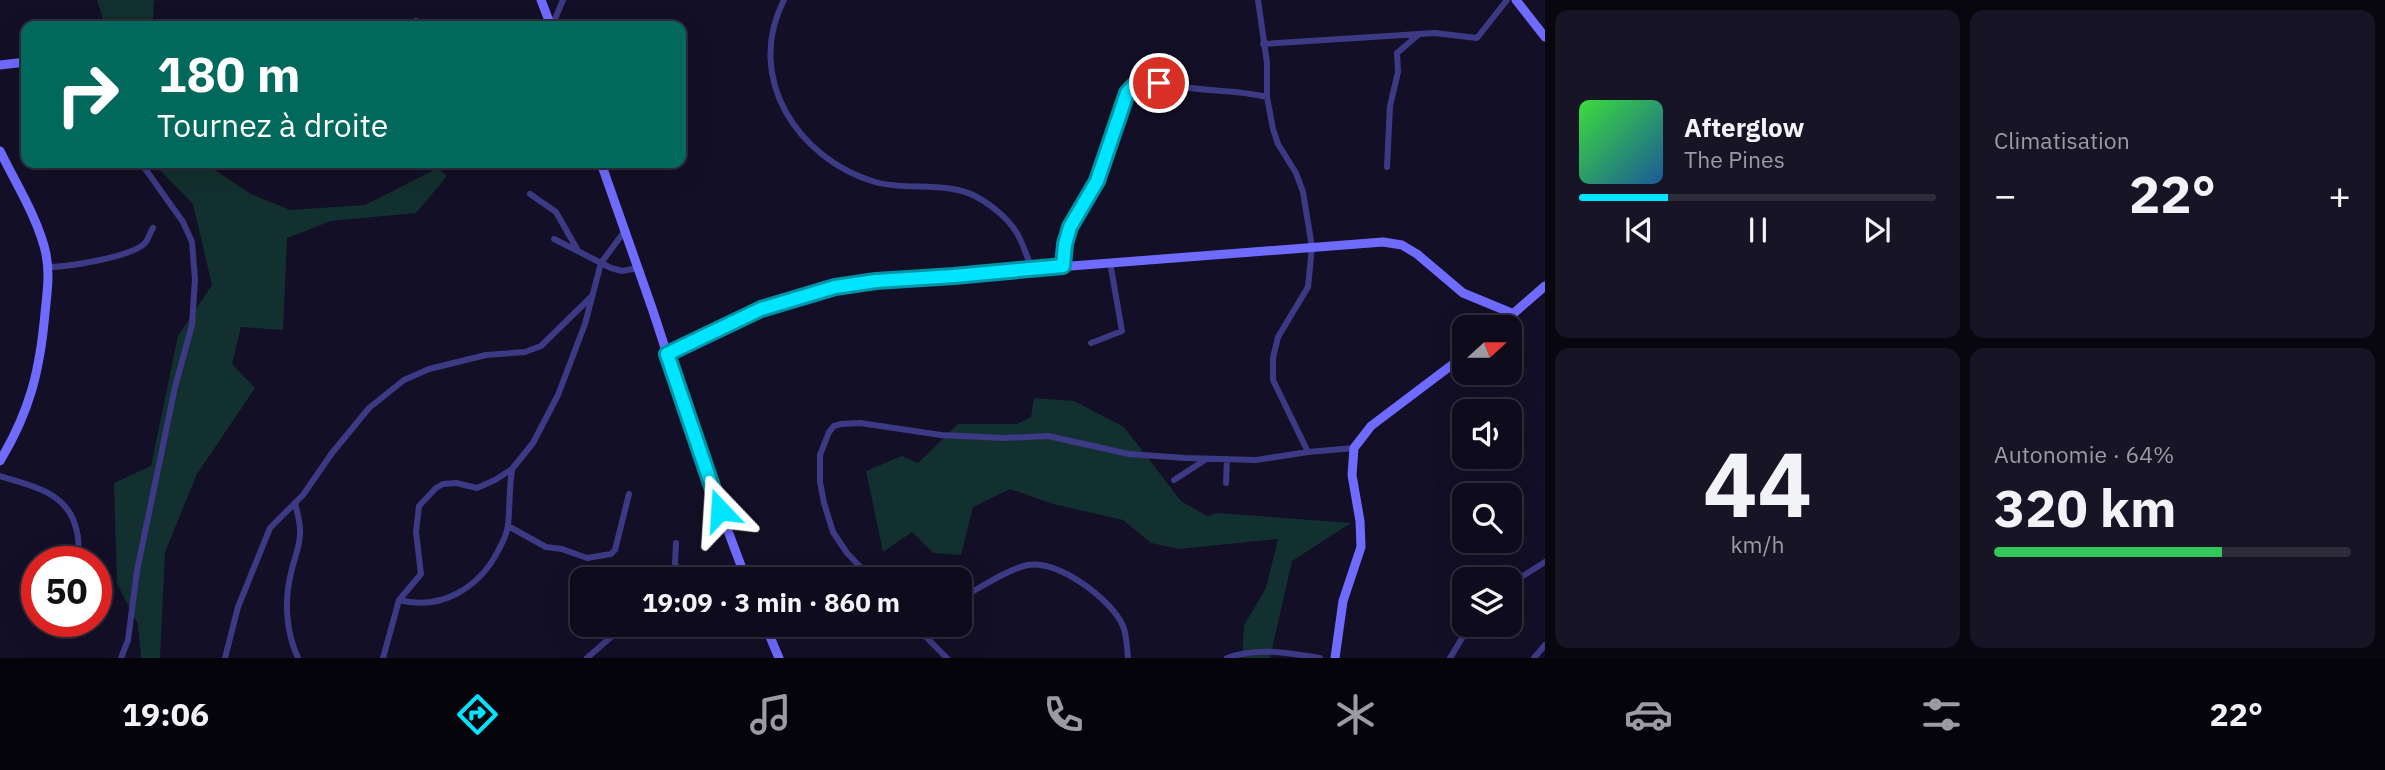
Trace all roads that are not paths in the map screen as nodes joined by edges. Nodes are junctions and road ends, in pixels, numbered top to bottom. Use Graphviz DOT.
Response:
graph roads {
  1 [pos="541,0"];
  2 [pos="563,0"];
  3 [pos="784,0"];
  4 [pos="1258,0"];
  5 [pos="1507,0"];
  6 [pos="1516,0"];
  7 [pos="549,21"];
  8 [pos="553,21"];
  9 [pos="1419,34"];
  10 [pos="1545,37"];
  11 [pos="1263,44"];
  12 [pos="21,63"];
  13 [pos="0,65"];
  14 [pos="1268,97"];
  15 [pos="0,151"];
  16 [pos="1387,167"];
  17 [pos="145,168"];
  18 [pos="604,168"];
  19 [pos="530,194"];
  20 [pos="153,228"];
  21 [pos="624,232"];
  22 [pos="554,239"];
  23 [pos="1312,247"];
  24 [pos="577,249"];
  25 [pos="1110,262"];
  26 [pos="601,263"];
  27 [pos="1063,266"];
  28 [pos="48,267"];
  29 [pos="638,268"];
  30 [pos="1033,269"];
  31 [pos="1545,286"];
  32 [pos="591,297"];
  33 [pos="1514,314"];
  34 [pos="1091,343"];
  35 [pos="667,354"];
  36 [pos="1452,365"];
  37 [pos="1353,448"];
  38 [pos="1308,452"];
  39 [pos="1210,458"];
  40 [pos="1227,459"];
  41 [pos="0,460"];
  42 [pos="512,469"];
  43 [pos="0,476"];
  44 [pos="1174,480"];
  45 [pos="1226,483"];
  46 [pos="629,494"];
  47 [pos="295,503"];
  48 [pos="508,526"];
  49 [pos="676,543"];
  50 [pos="79,546"];
  51 [pos="1545,562"];
  52 [pos="676,567"];
  53 [pos="742,567"];
  54 [pos="860,567"];
  55 [pos="1522,576"];
  56 [pos="972,592"];
  57 [pos="399,600"];
  58 [pos="611,637"];
  59 [pos="770,637"];
  60 [pos="926,637"];
  61 [pos="1463,637"];
  62 [pos="1545,645"];
  63 [pos="121,658"];
  64 [pos="225,658"];
  65 [pos="298,658"];
  66 [pos="383,658"];
  67 [pos="587,658"];
  68 [pos="779,658"];
  69 [pos="947,658"];
  70 [pos="1128,658"];
  71 [pos="1227,658"];
  72 [pos="1320,658"];
  73 [pos="1335,658"];
  74 [pos="1450,658"];
  75 [pos="1534,658"];
  1 -- 7 [label="main road"];
  2 -- 8 [label="street"];
  3 -- 30 [label="street"];
  4 -- 11 [label="street"];
  5 -- 9 [label="street"];
  6 -- 10 [label="main road"];
  9 -- 11 [label="street"];
  9 -- 16 [label="street"];
  11 -- 14 [label="street"];
  12 -- 13 [label="main road"];
  14 -- 23 [label="street"];
  14 -- 27 [label="street"];
  15 -- 28 [label="main road"];
  17 -- 63 [label="street"];
  18 -- 21 [label="main road"];
  19 -- 24 [label="street"];
  20 -- 28 [label="street"];
  21 -- 26 [label="street"];
  21 -- 29 [label="main road"];
  22 -- 24 [label="street"];
  23 -- 25 [label="main road"];
  23 -- 33 [label="main road"];
  23 -- 38 [label="street"];
  24 -- 26 [label="street"];
  25 -- 27 [label="main road"];
  25 -- 34 [label="street"];
  26 -- 29 [label="street"];
  26 -- 32 [label="street"];
  27 -- 30 [label="main road"];
  28 -- 41 [label="main road"];
  29 -- 35 [label="main road"];
  30 -- 35 [label="main road"];
  31 -- 33 [label="main road"];
  32 -- 42 [label="street"];
  32 -- 47 [label="street"];
  35 -- 53 [label="main road"];
  36 -- 37 [label="main road"];
  37 -- 38 [label="street"];
  37 -- 73 [label="main road"];
  38 -- 40 [label="street"];
  39 -- 40 [label="street"];
  39 -- 44 [label="street"];
  39 -- 54 [label="street"];
  40 -- 45 [label="street"];
  42 -- 48 [label="street"];
  42 -- 57 [label="street"];
  43 -- 50 [label="street"];
  46 -- 48 [label="street"];
  47 -- 64 [label="street"];
  47 -- 65 [label="street"];
  48 -- 57 [label="street"];
  49 -- 52 [label="street"];
  51 -- 55 [label="street"];
  56 -- 70 [label="street"];
  57 -- 66 [label="street"];
  58 -- 67 [label="street"];
  59 -- 68 [label="main road"];
  60 -- 69 [label="street"];
  61 -- 74 [label="street"];
  62 -- 75 [label="street"];
  71 -- 72 [label="street"];
}
